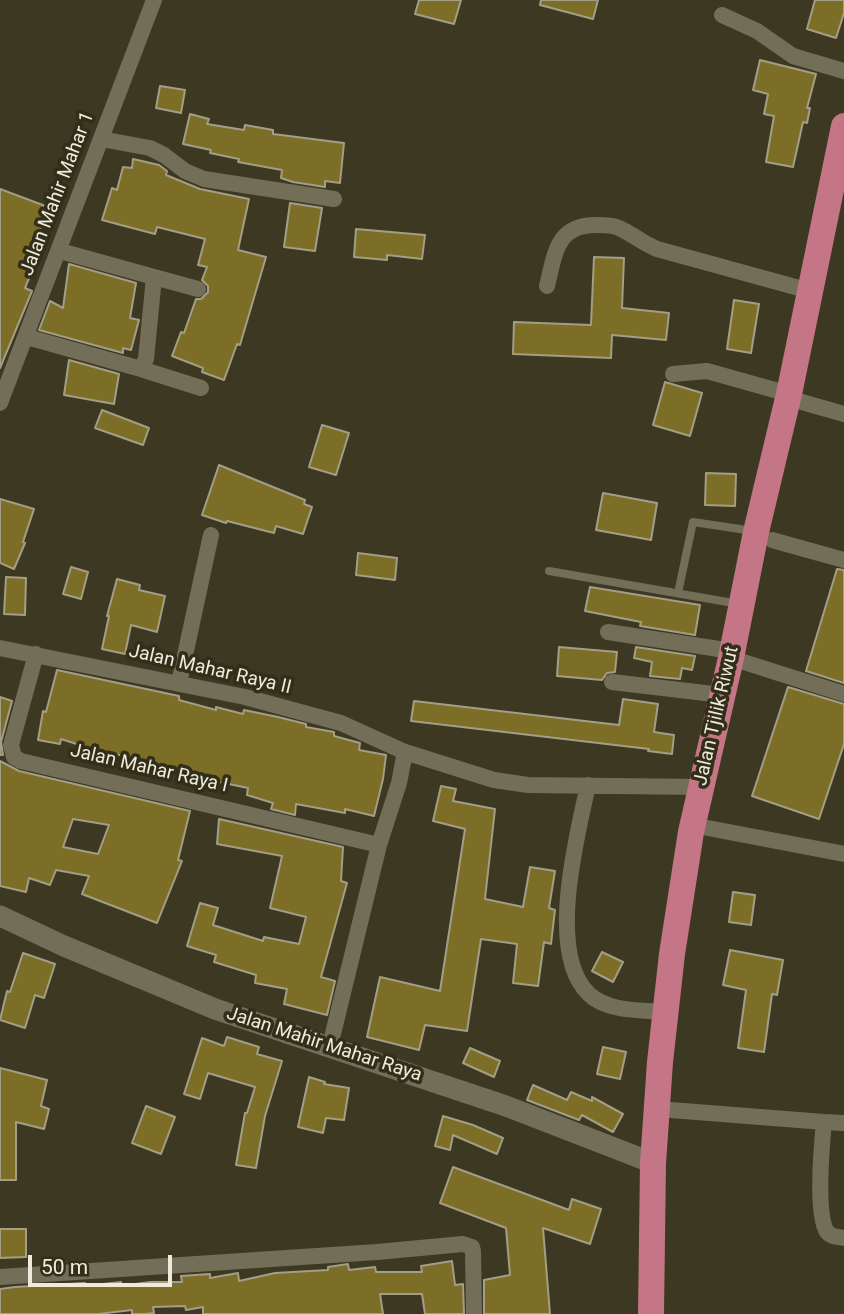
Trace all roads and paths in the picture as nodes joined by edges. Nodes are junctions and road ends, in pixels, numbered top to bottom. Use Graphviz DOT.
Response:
graph roads {
  1 [pos="154,0"];
  2 [pos="722,15"];
  3 [pos="844,71"];
  4 [pos="844,127"];
  5 [pos="101,139"];
  6 [pos="838,180"];
  7 [pos="334,199"];
  8 [pos="60,251"];
  9 [pos="154,277"];
  10 [pos="547,286"];
  11 [pos="198,289"];
  12 [pos="810,291"];
  13 [pos="27,337"];
  14 [pos="141,369"];
  15 [pos="674,374"];
  16 [pos="201,388"];
  17 [pos="789,396"];
  18 [pos="0,403"];
  19 [pos="844,414"];
  20 [pos="211,535"];
  21 [pos="764,536"];
  22 [pos="844,560"];
  23 [pos="549,571"];
  24 [pos="678,593"];
  25 [pos="741,604"];
  26 [pos="608,632"];
  27 [pos="0,648"];
  28 [pos="36,654"];
  29 [pos="731,654"];
  30 [pos="612,682"];
  31 [pos="179,683"];
  32 [pos="844,694"];
  33 [pos="722,695"];
  34 [pos="405,752"];
  35 [pos="588,785"];
  36 [pos="702,787"];
  37 [pos="692,825"];
  38 [pos="379,845"];
  39 [pos="844,854"];
  40 [pos="1,919"];
  41 [pos="666,1012"];
  42 [pos="330,1046"];
  43 [pos="658,1109"];
  44 [pos="824,1122"];
  45 [pos="844,1123"];
  46 [pos="653,1163"];
  47 [pos="844,1238"];
  48 [pos="0,1277"];
  49 [pos="474,1314"];
  50 [pos="651,1314"];
  1 -- 5 [label="street, Jalan Mahir Mahar 1"];
  2 -- 3 [label="street"];
  4 -- 6 [label="highway, Jalan Tjilik Riwut"];
  5 -- 7 [label="street"];
  5 -- 8 [label="street, Jalan Mahir Mahar 1"];
  6 -- 12 [label="highway, Jalan Tjilik Riwut"];
  8 -- 9 [label="street"];
  8 -- 13 [label="street, Jalan Mahir Mahar 1"];
  9 -- 11 [label="street"];
  9 -- 14 [label="street"];
  10 -- 12 [label="street"];
  12 -- 17 [label="highway, Jalan Tjilik Riwut"];
  13 -- 14 [label="street"];
  13 -- 18 [label="street, Jalan Mahir Mahar 1"];
  14 -- 16 [label="street"];
  15 -- 17 [label="street"];
  17 -- 19 [label="street"];
  17 -- 21 [label="highway, Jalan Tjilik Riwut"];
  20 -- 31 [label="street"];
  21 -- 22 [label="street"];
  21 -- 24 [label="lane"];
  21 -- 25 [label="highway, Jalan Tjilik Riwut"];
  23 -- 24 [label="lane"];
  24 -- 25 [label="lane"];
  25 -- 29 [label="highway, Jalan Tjilik Riwut"];
  26 -- 29 [label="street"];
  27 -- 28 [label="street, Jalan Mahar Raya II"];
  28 -- 31 [label="street, Jalan Mahar Raya II"];
  28 -- 38 [label="street, Jalan Mahar Raya I"];
  29 -- 32 [label="street"];
  29 -- 33 [label="highway, Jalan Tjilik Riwut"];
  30 -- 33 [label="street"];
  31 -- 34 [label="street, Jalan Mahar Raya II"];
  33 -- 36 [label="highway, Jalan Tjilik Riwut"];
  34 -- 35 [label="street, Jalan Mahar Raya II"];
  34 -- 38 [label="street"];
  35 -- 36 [label="street, Jalan Mahar Raya II"];
  35 -- 41 [label="street"];
  36 -- 37 [label="highway, Jalan Tjilik Riwut"];
  37 -- 39 [label="street"];
  37 -- 41 [label="highway, Jalan Tjilik Riwut"];
  38 -- 42 [label="street"];
  40 -- 42 [label="main road, Jalan Mahir Mahar Raya"];
  41 -- 43 [label="highway, Jalan Tjilik Riwut"];
  42 -- 46 [label="main road, Jalan Mahir Mahar Raya"];
  43 -- 44 [label="street"];
  43 -- 46 [label="highway, Jalan Tjilik Riwut"];
  44 -- 45 [label="street"];
  44 -- 47 [label="street"];
  46 -- 50 [label="highway, Jalan Tjilik Riwut"];
  48 -- 49 [label="street"];
}
